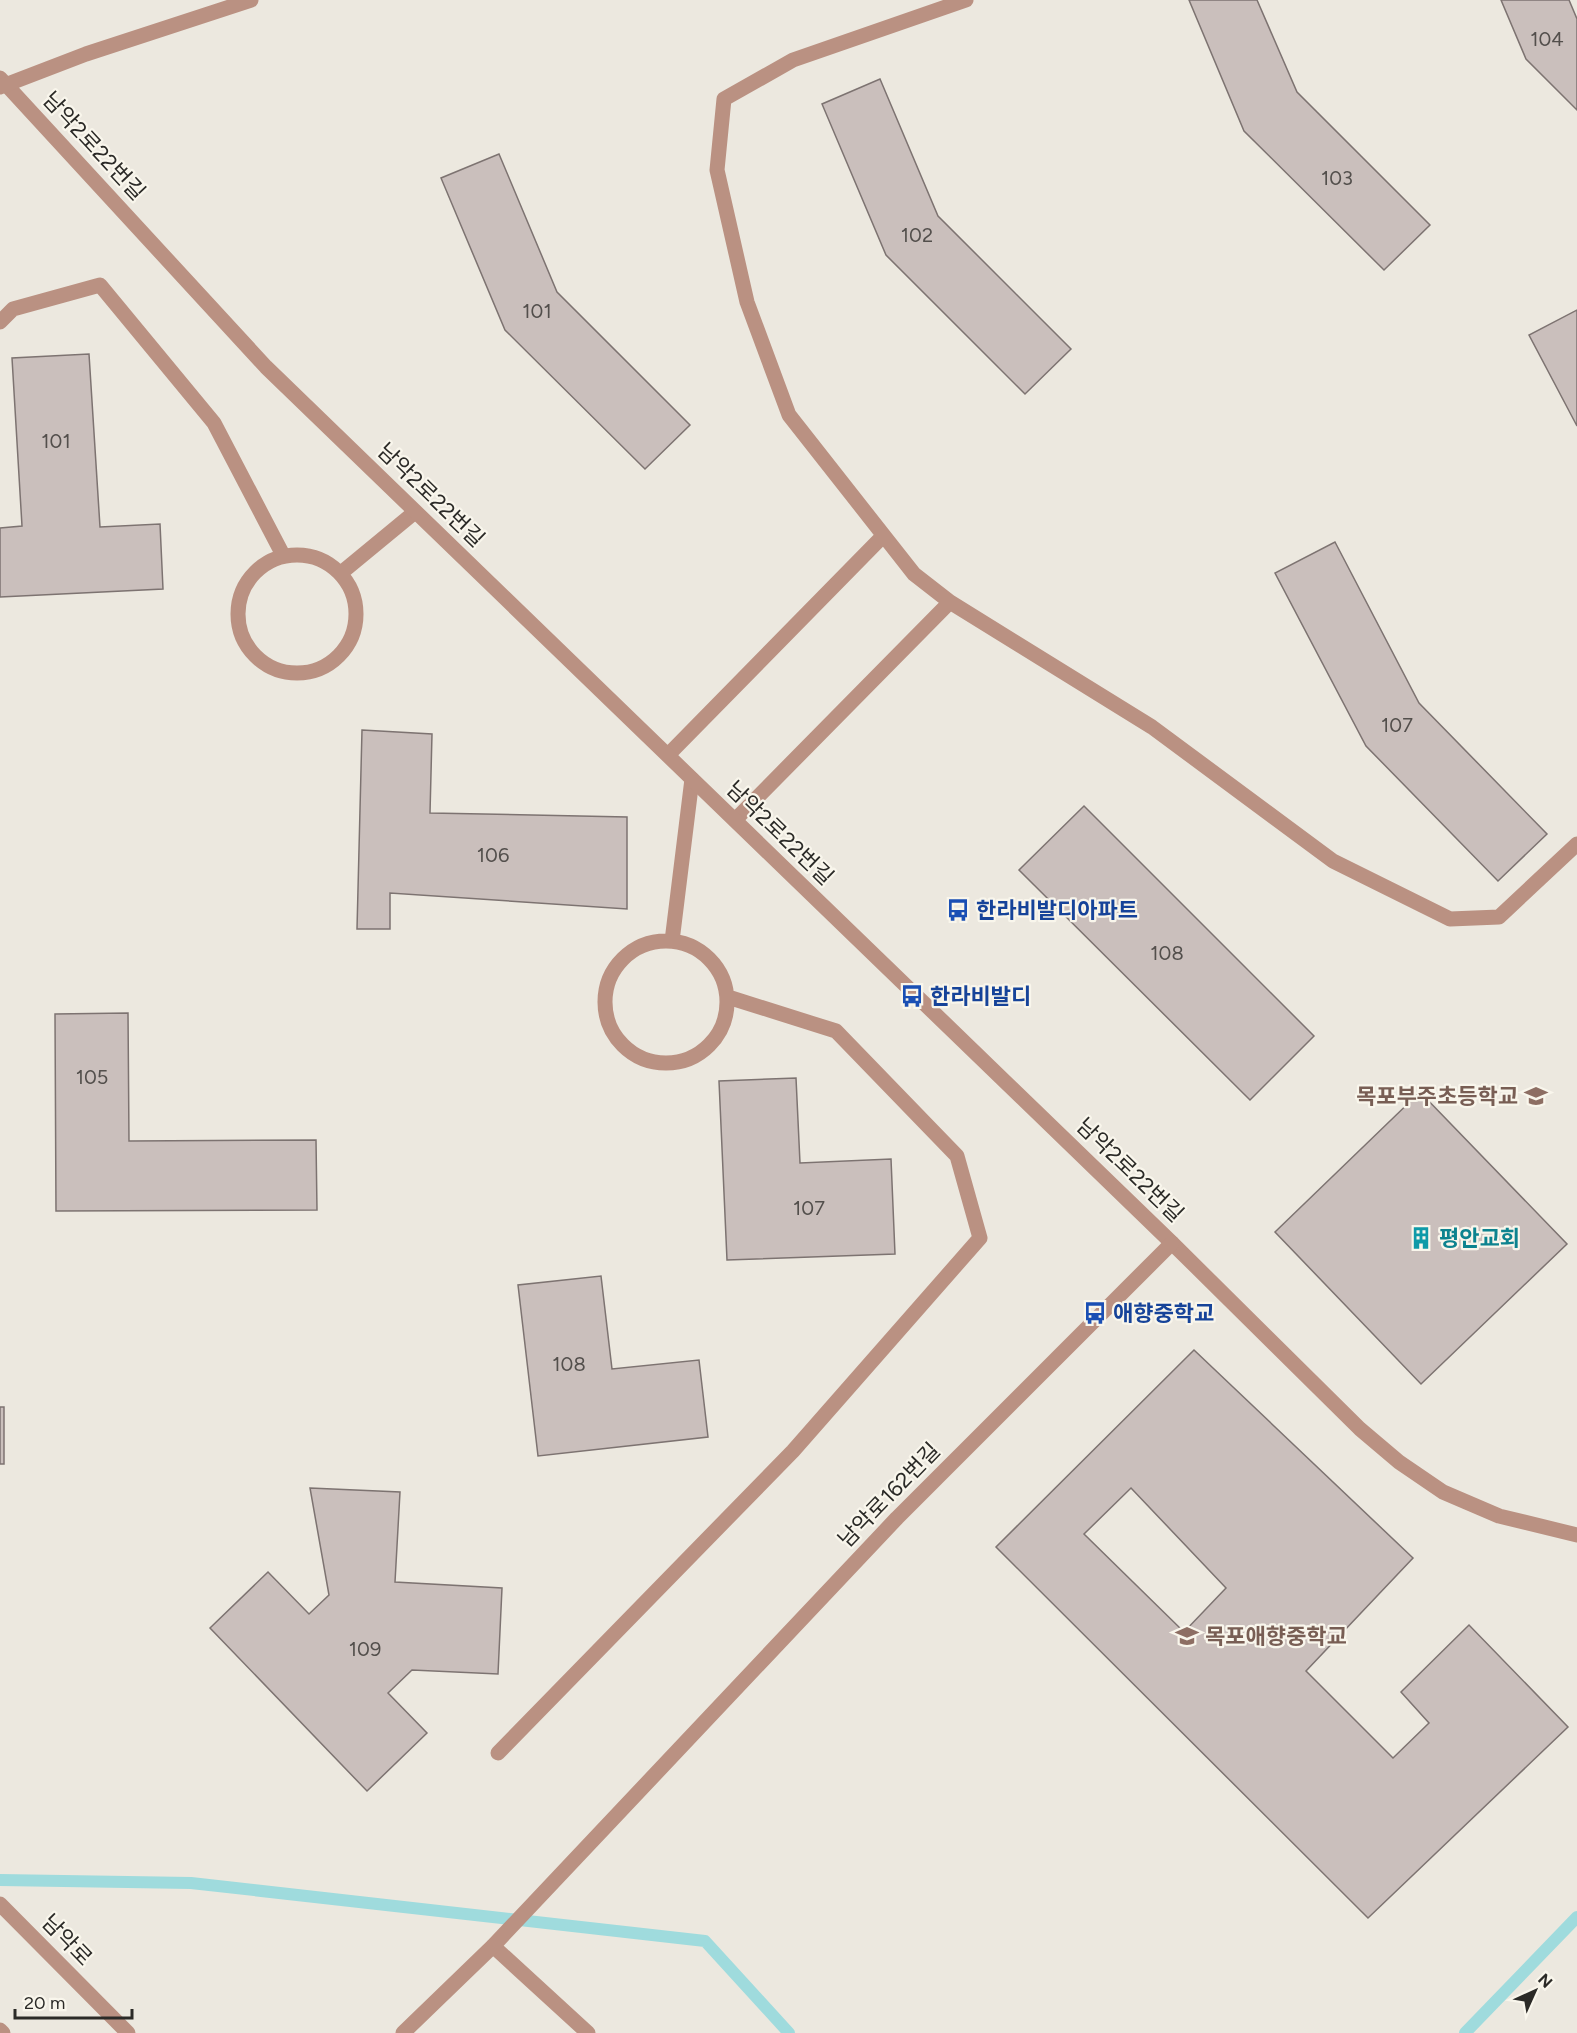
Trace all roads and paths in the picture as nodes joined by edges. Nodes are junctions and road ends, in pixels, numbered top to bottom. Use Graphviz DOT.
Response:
graph roads {
  1 [pos="251,0"];
  2 [pos="966,0"];
  3 [pos="2,83"];
  4 [pos="0,322"];
  5 [pos="415,512"];
  6 [pos="883,536"];
  7 [pos="283,555"];
  8 [pos="341,573"];
  9 [pos="950,602"];
  10 [pos="668,755"];
  11 [pos="692,779"];
  12 [pos="735,820"];
  13 [pos="1577,844"];
  14 [pos="672,941"];
  15 [pos="728,997"];
  16 [pos="1172,1243"];
  17 [pos="1577,1535"];
  18 [pos="498,1753"];
  19 [pos="0,1904"];
  20 [pos="494,1946"];
  21 [pos="128,2033"];
  22 [pos="403,2033"];
  23 [pos="588,2033"];
  1 -- 3 [label="street"];
  2 -- 6 [label="street"];
  3 -- 5 [label="street, 남악2로22번길"];
  4 -- 7 [label="street"];
  5 -- 8 [label="street"];
  5 -- 10 [label="street, 남악2로22번길"];
  6 -- 9 [label="street"];
  6 -- 10 [label="street"];
  7 -- 8 [label="street"];
  7 -- 8 [label="street"];
  9 -- 12 [label="street"];
  9 -- 13 [label="street"];
  10 -- 11 [label="street, 남악2로22번길"];
  11 -- 12 [label="street, 남악2로22번길"];
  11 -- 14 [label="street"];
  12 -- 16 [label="street, 남악2로22번길"];
  14 -- 15 [label="street"];
  14 -- 15 [label="street"];
  15 -- 18 [label="street"];
  16 -- 17 [label="street, 남악2로22번길"];
  16 -- 20 [label="street, 남악로162번길"];
  19 -- 21 [label="street, 남악로"];
  20 -- 22 [label="street"];
  20 -- 23 [label="street"];
}
